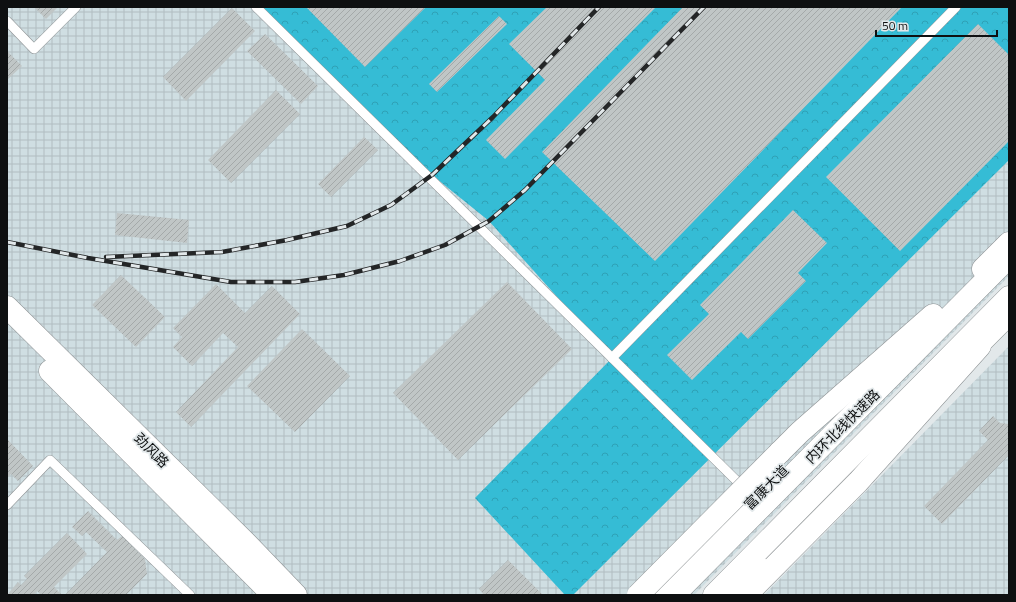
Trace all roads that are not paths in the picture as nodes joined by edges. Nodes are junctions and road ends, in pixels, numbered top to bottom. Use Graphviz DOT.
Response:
graph roads {
  1 [pos="76,7"];
  2 [pos="256,7"];
  3 [pos="956,7"];
  4 [pos="7,21"];
  5 [pos="1009,243"];
  6 [pos="1009,257"];
  7 [pos="967,285"];
  8 [pos="1009,297"];
  9 [pos="7,307"];
  10 [pos="1007,316"];
  11 [pos="7,328"];
  12 [pos="612,358"];
  13 [pos="754,498"];
  14 [pos="7,505"];
  15 [pos="190,595"];
  16 [pos="273,595"];
  17 [pos="296,595"];
  18 [pos="638,595"];
  19 [pos="658,595"];
  20 [pos="674,595"];
  21 [pos="714,595"];
  22 [pos="731,595"];
  23 [pos="746,595"];
  1 -- 4 [label="lane"];
  2 -- 12 [label="lane"];
  3 -- 12 [label="lane"];
  5 -- 7 [label="main road, 富康大道"];
  6 -- 20 [label="main road, 内环北线快速路"];
  7 -- 13 [label="main road, 富康大道"];
  7 -- 18 [label="main road, bridge"];
  8 -- 21 [label="main road, 内环北线快速路"];
  9 -- 17 [label="main road, 劲风路"];
  10 -- 22 [label="main road"];
  10 -- 23 [label="main road"];
  11 -- 16 [label="main road, 劲风路"];
  12 -- 13 [label="lane"];
  13 -- 19 [label="main road, 富康大道"];
  14 -- 15 [label="lane"];
}
